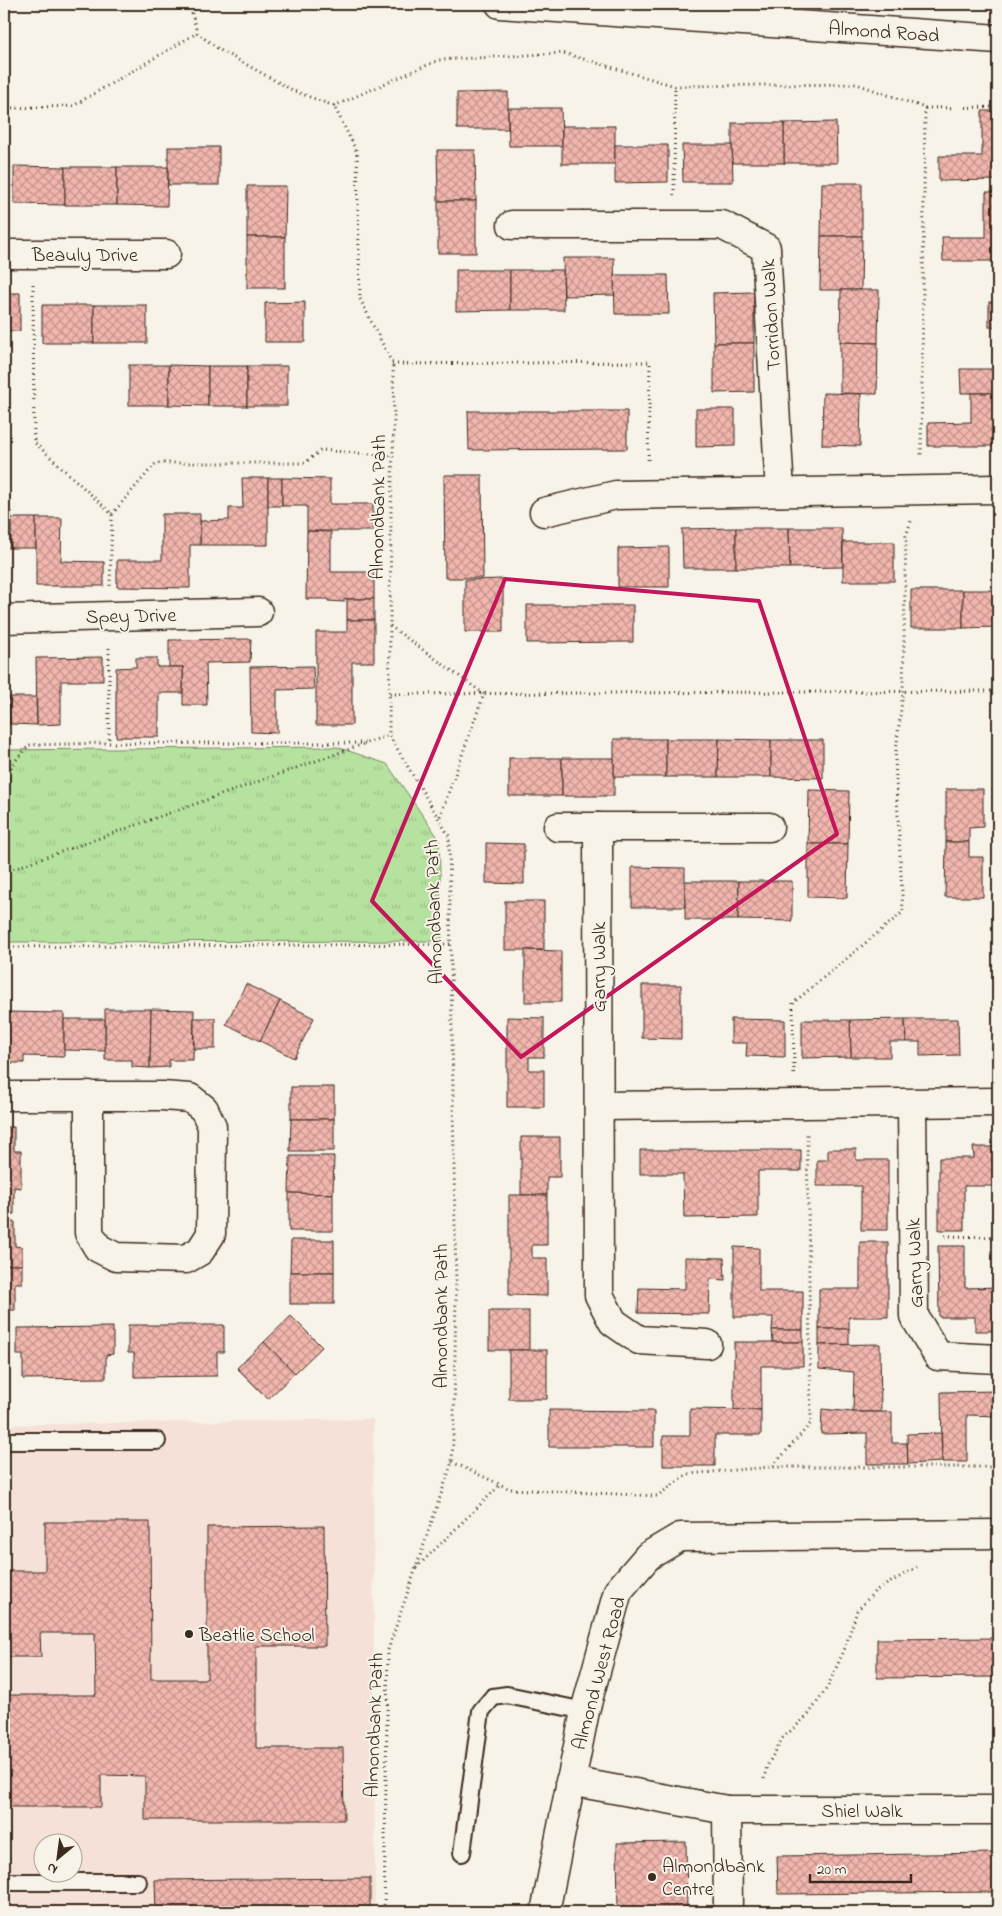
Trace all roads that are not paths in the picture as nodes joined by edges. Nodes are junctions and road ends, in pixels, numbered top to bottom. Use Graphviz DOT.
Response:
graph roads {
  1 [pos="500,4"];
  2 [pos="998,39"];
  3 [pos="512,225"];
  4 [pos="5,254"];
  5 [pos="166,254"];
  6 [pos="998,489"];
  7 [pos="780,492"];
  8 [pos="544,512"];
  9 [pos="258,612"];
  10 [pos="4,619"];
  11 [pos="558,827"];
  12 [pos="598,827"];
  13 [pos="769,827"];
  14 [pos="89,1095"];
  15 [pos="4,1096"];
  16 [pos="998,1102"];
  17 [pos="912,1104"];
  18 [pos="598,1106"];
  19 [pos="707,1344"];
  20 [pos="998,1359"];
  21 [pos="4,1441"];
  22 [pos="157,1441"];
  23 [pos="998,1534"];
  24 [pos="585,1711"];
  25 [pos="570,1780"];
  26 [pos="727,1810"];
  27 [pos="998,1810"];
  28 [pos="462,1853"];
  29 [pos="4,1882"];
  30 [pos="138,1882"];
  31 [pos="545,1912"];
  32 [pos="728,1912"];
  1 -- 2 [label="street, Almond Road"];
  3 -- 7 [label="street, Torridon Walk"];
  4 -- 5 [label="street, Beauly Drive"];
  6 -- 7 [label="street"];
  7 -- 8 [label="street"];
  9 -- 10 [label="street, Spey Drive"];
  11 -- 12 [label="street"];
  12 -- 13 [label="street"];
  12 -- 18 [label="street, Garry Walk"];
  14 -- 14 [label="street"];
  14 -- 15 [label="street"];
  16 -- 17 [label="street"];
  17 -- 18 [label="street"];
  17 -- 20 [label="street, Garry Walk"];
  18 -- 19 [label="street, Garry Walk"];
  21 -- 22 [label="lane"];
  23 -- 24 [label="street, Almond West Road"];
  24 -- 25 [label="street, Almond West Road"];
  24 -- 28 [label="lane"];
  25 -- 26 [label="street, Shiel Walk"];
  25 -- 31 [label="street, Almond West Road"];
  26 -- 27 [label="street, Shiel Walk"];
  26 -- 32 [label="street"];
  29 -- 30 [label="lane"];
}
